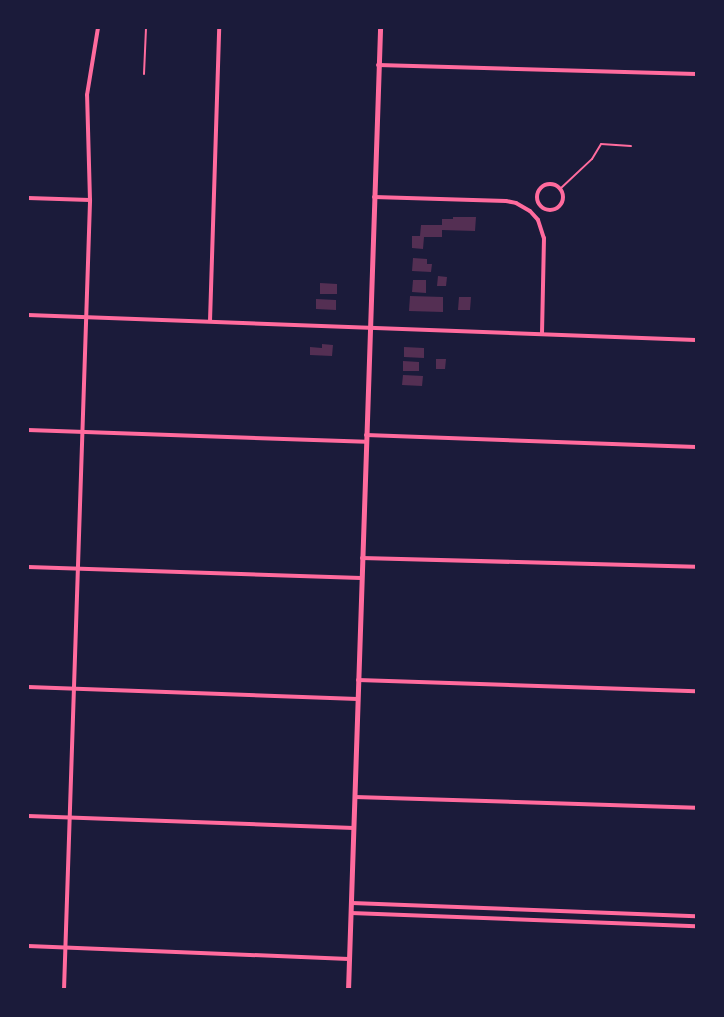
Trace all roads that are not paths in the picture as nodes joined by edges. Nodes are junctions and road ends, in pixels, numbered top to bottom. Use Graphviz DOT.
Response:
graph roads {
  1 [pos="98,28"];
  2 [pos="146,28"];
  3 [pos="219,28"];
  4 [pos="380,28"];
  5 [pos="378,65"];
  6 [pos="144,74"];
  7 [pos="696,74"];
  8 [pos="632,146"];
  9 [pos="560,189"];
  10 [pos="374,197"];
  11 [pos="28,198"];
  12 [pos="90,200"];
  13 [pos="542,207"];
  14 [pos="533,213"];
  15 [pos="28,314"];
  16 [pos="85,317"];
  17 [pos="210,321"];
  18 [pos="370,327"];
  19 [pos="542,334"];
  20 [pos="696,340"];
  21 [pos="28,430"];
  22 [pos="82,432"];
  23 [pos="366,439"];
  24 [pos="696,447"];
  25 [pos="362,558"];
  26 [pos="28,567"];
  27 [pos="696,567"];
  28 [pos="77,569"];
  29 [pos="361,578"];
  30 [pos="358,680"];
  31 [pos="28,687"];
  32 [pos="73,689"];
  33 [pos="696,691"];
  34 [pos="358,699"];
  35 [pos="355,797"];
  36 [pos="696,808"];
  37 [pos="28,816"];
  38 [pos="69,817"];
  39 [pos="354,828"];
  40 [pos="352,903"];
  41 [pos="499,909"];
  42 [pos="351,913"];
  43 [pos="625,914"];
  44 [pos="696,916"];
  45 [pos="499,918"];
  46 [pos="625,923"];
  47 [pos="696,926"];
  48 [pos="28,946"];
  49 [pos="65,947"];
  50 [pos="349,959"];
  51 [pos="64,990"];
  52 [pos="348,990"];
  1 -- 12 [label="street"];
  2 -- 6 [label="lane"];
  3 -- 17 [label="street"];
  4 -- 5 [label="street"];
  5 -- 7 [label="street"];
  5 -- 10 [label="street"];
  8 -- 9 [label="lane"];
  9 -- 13 [label="street"];
  9 -- 13 [label="street"];
  10 -- 14 [label="street"];
  10 -- 18 [label="street"];
  11 -- 12 [label="street"];
  12 -- 16 [label="street"];
  13 -- 14 [label="street"];
  14 -- 19 [label="street"];
  15 -- 16 [label="street"];
  16 -- 17 [label="street"];
  16 -- 22 [label="street"];
  17 -- 18 [label="street"];
  18 -- 19 [label="street"];
  18 -- 23 [label="street"];
  19 -- 20 [label="street"];
  21 -- 22 [label="street"];
  22 -- 23 [label="street"];
  22 -- 28 [label="street"];
  23 -- 24 [label="street"];
  23 -- 25 [label="street"];
  25 -- 27 [label="street"];
  25 -- 29 [label="street"];
  26 -- 28 [label="street"];
  28 -- 29 [label="street"];
  28 -- 32 [label="street"];
  29 -- 30 [label="street"];
  30 -- 33 [label="street"];
  30 -- 34 [label="street"];
  31 -- 32 [label="street"];
  32 -- 34 [label="street"];
  32 -- 38 [label="street"];
  34 -- 35 [label="street"];
  35 -- 36 [label="street"];
  35 -- 39 [label="street"];
  37 -- 38 [label="street"];
  38 -- 39 [label="street"];
  38 -- 49 [label="street"];
  39 -- 40 [label="street"];
  40 -- 41 [label="street"];
  40 -- 42 [label="street"];
  41 -- 43 [label="street"];
  41 -- 45 [label="street"];
  42 -- 45 [label="street"];
  42 -- 50 [label="street"];
  43 -- 44 [label="street"];
  43 -- 46 [label="street"];
  45 -- 46 [label="street"];
  46 -- 47 [label="street"];
  48 -- 49 [label="street"];
  49 -- 50 [label="street"];
  49 -- 51 [label="street"];
  50 -- 52 [label="street"];
}
